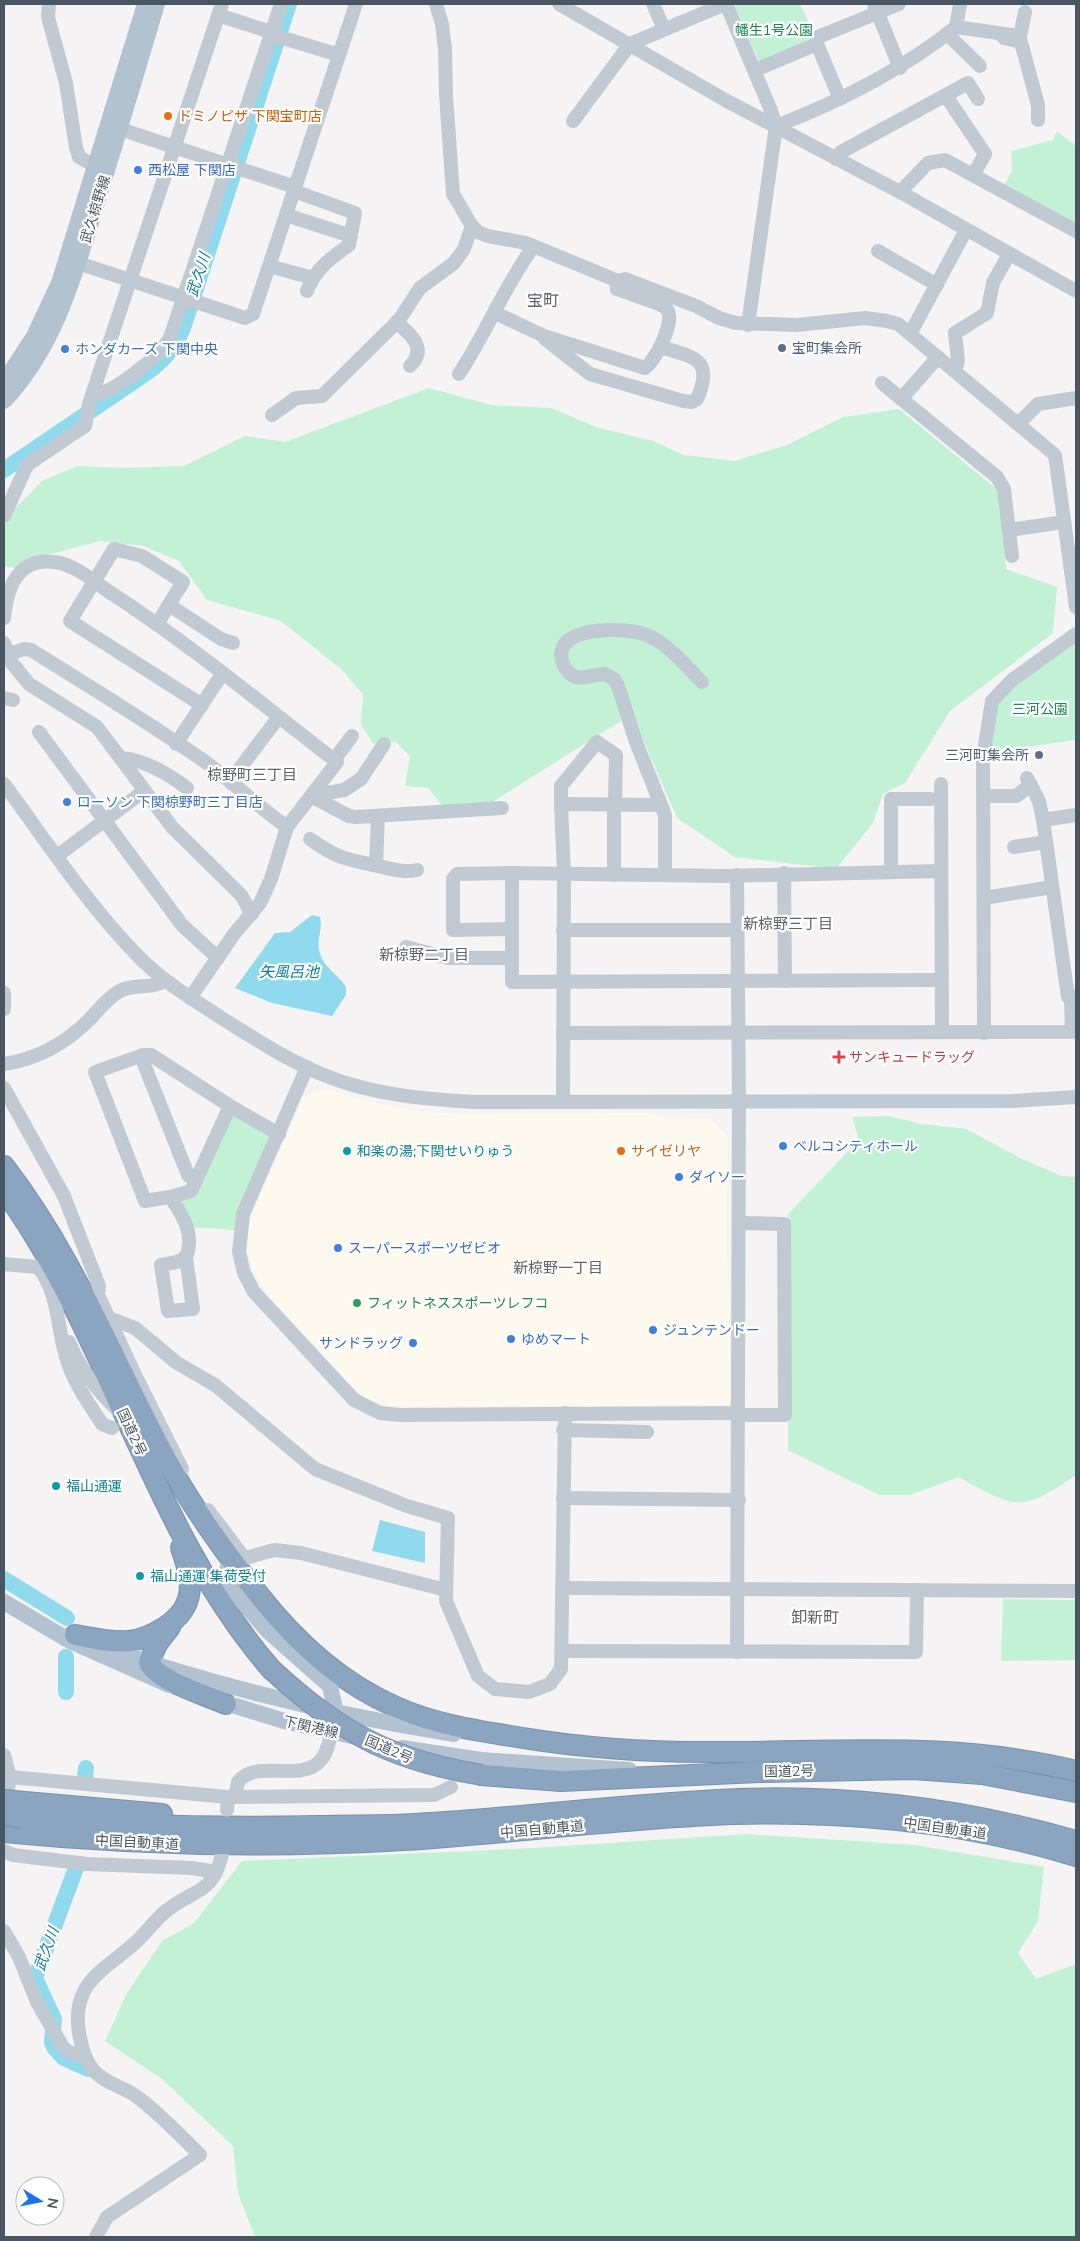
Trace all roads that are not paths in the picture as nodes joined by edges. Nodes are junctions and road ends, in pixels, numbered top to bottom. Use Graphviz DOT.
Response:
graph roads {
  1 [pos="50,4"];
  2 [pos="145,4"];
  3 [pos="157,4"];
  4 [pos="281,4"];
  5 [pos="356,4"];
  6 [pos="436,4"];
  7 [pos="559,4"];
  8 [pos="653,4"];
  9 [pos="725,4"];
  10 [pos="899,4"];
  11 [pos="960,4"];
  12 [pos="876,8"];
  13 [pos="220,9"];
  14 [pos="1026,12"];
  15 [pos="664,29"];
  16 [pos="951,31"];
  17 [pos="275,34"];
  18 [pos="1001,34"];
  19 [pos="630,44"];
  20 [pos="817,44"];
  21 [pos="339,55"];
  22 [pos="980,66"];
  23 [pos="900,68"];
  24 [pos="754,70"];
  25 [pos="946,96"];
  26 [pos="840,99"];
  27 [pos="978,99"];
  28 [pos="1038,120"];
  29 [pos="574,121"];
  30 [pos="776,126"];
  31 [pos="114,127"];
  32 [pos="174,146"];
  33 [pos="836,159"];
  34 [pos="95,166"];
  35 [pos="233,166"];
  36 [pos="974,175"];
  37 [pos="295,189"];
  38 [pos="900,192"];
  39 [pos="286,214"];
  40 [pos="472,226"];
  41 [pos="966,230"];
  42 [pos="1076,231"];
  43 [pos="351,236"];
  44 [pos="533,247"];
  45 [pos="878,251"];
  46 [pos="1009,254"];
  47 [pos="78,262"];
  48 [pos="269,266"];
  49 [pos="131,280"];
  50 [pos="618,281"];
  51 [pos="937,285"];
  52 [pos="1076,291"];
  53 [pos="189,299"];
  54 [pos="495,313"];
  55 [pos="396,322"];
  56 [pos="748,325"];
  57 [pos="541,334"];
  58 [pos="910,334"];
  59 [pos="660,347"];
  60 [pos="938,357"];
  61 [pos="410,366"];
  62 [pos="955,371"];
  63 [pos="459,374"];
  64 [pos="4,382"];
  65 [pos="882,383"];
  66 [pos="1076,398"];
  67 [pos="92,399"];
  68 [pos="901,399"];
  69 [pos="4,401"];
  70 [pos="272,415"];
  71 [pos="1019,424"];
  72 [pos="4,516"];
  73 [pos="1064,522"];
  74 [pos="1009,530"];
  75 [pos="1012,556"];
  76 [pos="93,581"];
  77 [pos="169,605"];
  78 [pos="1076,606"];
  79 [pos="4,618"];
  80 [pos="157,624"];
  81 [pos="1076,634"];
  82 [pos="233,643"];
  83 [pos="6,649"];
  84 [pos="222,674"];
  85 [pos="702,682"];
  86 [pos="202,705"];
  87 [pos="278,718"];
  88 [pos="39,732"];
  89 [pos="352,736"];
  90 [pos="176,744"];
  91 [pos="384,744"];
  92 [pos="121,758"];
  93 [pos="334,760"];
  94 [pos="231,783"];
  95 [pos="4,784"];
  96 [pos="941,784"];
  97 [pos="187,788"];
  98 [pos="144,791"];
  99 [pos="312,796"];
  100 [pos="985,796"];
  101 [pos="930,799"];
  102 [pos="614,803"];
  103 [pos="561,804"];
  104 [pos="661,805"];
  105 [pos="502,808"];
  106 [pos="1076,815"];
  107 [pos="378,816"];
  108 [pos="1043,820"];
  109 [pos="105,821"];
  110 [pos="287,827"];
  111 [pos="310,839"];
  112 [pos="1046,842"];
  113 [pos="1014,847"];
  114 [pos="56,856"];
  115 [pos="376,866"];
  116 [pos="417,870"];
  117 [pos="891,871"];
  118 [pos="941,871"];
  119 [pos="564,873"];
  120 [pos="784,873"];
  121 [pos="512,874"];
  122 [pos="665,874"];
  123 [pos="614,875"];
  124 [pos="737,875"];
  125 [pos="1052,887"];
  126 [pos="984,898"];
  127 [pos="252,914"];
  128 [pos="511,929"];
  129 [pos="563,930"];
  130 [pos="738,930"];
  131 [pos="406,947"];
  132 [pos="218,958"];
  133 [pos="512,958"];
  134 [pos="941,980"];
  135 [pos="166,981"];
  136 [pos="738,981"];
  137 [pos="785,981"];
  138 [pos="563,982"];
  139 [pos="4,993"];
  140 [pos="1073,996"];
  141 [pos="190,998"];
  142 [pos="4,1010"];
  143 [pos="942,1031"];
  144 [pos="738,1032"];
  145 [pos="984,1032"];
  146 [pos="563,1033"];
  147 [pos="143,1055"];
  148 [pos="4,1064"];
  149 [pos="307,1067"];
  150 [pos="4,1088"];
  151 [pos="1076,1097"];
  152 [pos="564,1102"];
  153 [pos="739,1102"];
  154 [pos="230,1106"];
  155 [pos="279,1134"];
  156 [pos="4,1166"];
  157 [pos="196,1180"];
  158 [pos="4,1190"];
  159 [pos="170,1197"];
  160 [pos="739,1224"];
  161 [pos="186,1258"];
  162 [pos="4,1264"];
  163 [pos="109,1318"];
  164 [pos="60,1319"];
  165 [pos="565,1413"];
  166 [pos="739,1414"];
  167 [pos="119,1422"];
  168 [pos="563,1430"];
  169 [pos="647,1432"];
  170 [pos="563,1498"];
  171 [pos="739,1500"];
  172 [pos="172,1517"];
  173 [pos="239,1560"];
  174 [pos="563,1588"];
  175 [pos="738,1589"];
  176 [pos="446,1590"];
  177 [pos="917,1590"];
  178 [pos="4,1591"];
  179 [pos="1076,1591"];
  180 [pos="259,1596"];
  181 [pos="4,1602"];
  182 [pos="176,1619"];
  183 [pos="75,1635"];
  184 [pos="562,1651"];
  185 [pos="737,1652"];
  186 [pos="149,1662"];
  187 [pos="304,1664"];
  188 [pos="287,1701"];
  189 [pos="226,1704"];
  190 [pos="336,1713"];
  191 [pos="332,1732"];
  192 [pos="570,1745"];
  193 [pos="4,1755"];
  194 [pos="1076,1771"];
  195 [pos="701,1774"];
  196 [pos="10,1777"];
  197 [pos="452,1787"];
  198 [pos="1076,1792"];
  199 [pos="4,1800"];
  200 [pos="230,1801"];
  201 [pos="13,1820"];
  202 [pos="1076,1841"];
  203 [pos="4,1851"];
  204 [pos="222,1854"];
  205 [pos="1076,1856"];
  206 [pos="216,1872"];
  207 [pos="4,1931"];
  208 [pos="84,2057"];
  209 [pos="96,2237"];
  1 -- 34 [label="street"];
  2 -- 31 [label="main road, 武久椋野線"];
  3 -- 31 [label="main road, 武久椋野線"];
  4 -- 17 [label="street"];
  5 -- 21 [label="street"];
  6 -- 40 [label="street"];
  7 -- 19 [label="street"];
  8 -- 15 [label="street"];
  9 -- 15 [label="street"];
  9 -- 24 [label="street"];
  10 -- 12 [label="street"];
  11 -- 16 [label="street"];
  12 -- 20 [label="street"];
  12 -- 23 [label="street"];
  13 -- 17 [label="street"];
  13 -- 32 [label="street"];
  14 -- 18 [label="street"];
  15 -- 19 [label="street"];
  16 -- 18 [label="street"];
  16 -- 22 [label="street"];
  16 -- 23 [label="street"];
  17 -- 21 [label="street"];
  17 -- 35 [label="street"];
  18 -- 28 [label="street"];
  19 -- 29 [label="street"];
  19 -- 30 [label="street"];
  20 -- 24 [label="street"];
  20 -- 26 [label="street"];
  21 -- 37 [label="street"];
  23 -- 26 [label="street"];
  24 -- 30 [label="street"];
  25 -- 27 [label="street"];
  25 -- 33 [label="street"];
  25 -- 36 [label="street"];
  26 -- 30 [label="street"];
  30 -- 33 [label="street"];
  30 -- 56 [label="street"];
  31 -- 32 [label="street"];
  31 -- 34 [label="main road, 武久椋野線"];
  31 -- 47 [label="main road, 武久椋野線"];
  32 -- 35 [label="street"];
  32 -- 49 [label="street"];
  33 -- 38 [label="street"];
  34 -- 64 [label="main road, 武久椋野線"];
  35 -- 37 [label="street"];
  35 -- 53 [label="street"];
  36 -- 38 [label="street"];
  36 -- 42 [label="street"];
  37 -- 39 [label="street"];
  37 -- 43 [label="street"];
  38 -- 41 [label="street"];
  39 -- 43 [label="street"];
  39 -- 48 [label="street"];
  40 -- 44 [label="street"];
  40 -- 55 [label="street"];
  41 -- 46 [label="street"];
  41 -- 51 [label="street"];
  43 -- 48 [label="street"];
  44 -- 50 [label="street"];
  44 -- 54 [label="street"];
  45 -- 51 [label="street"];
  46 -- 52 [label="street"];
  46 -- 62 [label="street"];
  47 -- 49 [label="street"];
  47 -- 69 [label="main road, 武久椋野線"];
  48 -- 53 [label="street"];
  49 -- 53 [label="street"];
  49 -- 67 [label="street"];
  50 -- 56 [label="street"];
  50 -- 59 [label="street"];
  51 -- 58 [label="street"];
  53 -- 67 [label="street"];
  54 -- 57 [label="street"];
  54 -- 63 [label="street"];
  55 -- 61 [label="street"];
  55 -- 70 [label="street"];
  56 -- 58 [label="street"];
  57 -- 59 [label="street"];
  57 -- 59 [label="street"];
  58 -- 60 [label="street"];
  60 -- 62 [label="street"];
  60 -- 68 [label="street"];
  62 -- 71 [label="street"];
  65 -- 68 [label="street"];
  66 -- 71 [label="street"];
  67 -- 72 [label="street"];
  68 -- 74 [label="street"];
  71 -- 73 [label="street"];
  73 -- 74 [label="street"];
  73 -- 78 [label="street"];
  74 -- 75 [label="street"];
  76 -- 77 [label="street"];
  76 -- 79 [label="street"];
  76 -- 80 [label="street"];
  76 -- 86 [label="street"];
  77 -- 80 [label="street"];
  77 -- 82 [label="street"];
  80 -- 84 [label="street"];
  81 -- 100 [label="street"];
  83 -- 90 [label="street"];
  83 -- 92 [label="street"];
  84 -- 86 [label="street"];
  84 -- 87 [label="street"];
  85 -- 104 [label="street"];
  86 -- 90 [label="street"];
  87 -- 93 [label="street"];
  87 -- 94 [label="street"];
  88 -- 109 [label="street"];
  89 -- 93 [label="street"];
  90 -- 94 [label="street"];
  91 -- 99 [label="street"];
  92 -- 97 [label="street"];
  92 -- 98 [label="street"];
  93 -- 99 [label="street"];
  94 -- 110 [label="street"];
  95 -- 114 [label="street"];
  96 -- 118 [label="street"];
  98 -- 109 [label="street"];
  98 -- 127 [label="street"];
  99 -- 107 [label="street"];
  99 -- 110 [label="street"];
  100 -- 108 [label="street"];
  100 -- 126 [label="street"];
  101 -- 117 [label="street"];
  102 -- 103 [label="street"];
  102 -- 103 [label="street"];
  102 -- 104 [label="street"];
  102 -- 123 [label="street"];
  103 -- 119 [label="street"];
  104 -- 122 [label="street"];
  105 -- 107 [label="street"];
  106 -- 108 [label="street"];
  107 -- 115 [label="street"];
  108 -- 112 [label="street"];
  109 -- 114 [label="street"];
  109 -- 132 [label="street"];
  110 -- 127 [label="street"];
  111 -- 115 [label="street"];
  112 -- 113 [label="street"];
  112 -- 125 [label="street"];
  114 -- 135 [label="street"];
  115 -- 116 [label="street"];
  117 -- 118 [label="street"];
  117 -- 120 [label="street"];
  118 -- 134 [label="street"];
  119 -- 121 [label="street"];
  119 -- 123 [label="street"];
  119 -- 129 [label="street"];
  120 -- 124 [label="street"];
  120 -- 137 [label="street"];
  121 -- 128 [label="street"];
  121 -- 128 [label="street"];
  122 -- 123 [label="street"];
  122 -- 124 [label="street"];
  124 -- 130 [label="street"];
  125 -- 126 [label="street"];
  125 -- 140 [label="street"];
  126 -- 145 [label="street"];
  127 -- 132 [label="street"];
  128 -- 133 [label="street"];
  129 -- 130 [label="street"];
  129 -- 138 [label="street"];
  130 -- 136 [label="street"];
  131 -- 133 [label="street"];
  132 -- 141 [label="street"];
  133 -- 138 [label="street"];
  134 -- 137 [label="street"];
  134 -- 143 [label="street"];
  135 -- 141 [label="street"];
  135 -- 148 [label="street"];
  136 -- 137 [label="street"];
  136 -- 138 [label="street"];
  136 -- 144 [label="street"];
  138 -- 146 [label="street"];
  139 -- 142 [label="street"];
  140 -- 145 [label="street"];
  141 -- 149 [label="street"];
  143 -- 144 [label="street"];
  143 -- 145 [label="street"];
  144 -- 146 [label="street"];
  144 -- 153 [label="street"];
  146 -- 152 [label="street"];
  147 -- 154 [label="street"];
  147 -- 157 [label="street"];
  147 -- 159 [label="street"];
  149 -- 152 [label="street"];
  149 -- 155 [label="street"];
  150 -- 163 [label="street"];
  151 -- 153 [label="street"];
  152 -- 153 [label="street"];
  153 -- 160 [label="street"];
  154 -- 155 [label="street"];
  154 -- 157 [label="street"];
  155 -- 165 [label="street"];
  156 -- 173 [label="highway, 国道2号"];
  157 -- 159 [label="street"];
  158 -- 167 [label="highway, 国道2号"];
  159 -- 161 [label="street"];
  160 -- 166 [label="street"];
  160 -- 166 [label="street"];
  162 -- 164 [label="street"];
  163 -- 173 [label="street"];
  163 -- 176 [label="street"];
  164 -- 167 [label="street"];
  164 -- 167 [label="street"];
  165 -- 166 [label="street"];
  165 -- 168 [label="street"];
  166 -- 171 [label="street"];
  167 -- 172 [label="highway, 国道2号"];
  168 -- 169 [label="street"];
  168 -- 170 [label="street"];
  170 -- 171 [label="street"];
  170 -- 174 [label="street"];
  171 -- 175 [label="street"];
  172 -- 182 [label="highway"];
  172 -- 195 [label="highway, 国道2号, bridge"];
  173 -- 176 [label="street"];
  173 -- 180 [label="highway, 国道2号"];
  173 -- 187 [label="main road"];
  174 -- 175 [label="street"];
  174 -- 184 [label="street"];
  175 -- 177 [label="street"];
  175 -- 185 [label="street"];
  176 -- 184 [label="street"];
  177 -- 179 [label="street"];
  177 -- 185 [label="street"];
  178 -- 183 [label="main road, 下関港線"];
  180 -- 190 [label="main road"];
  180 -- 192 [label="highway, 国道2号"];
  181 -- 189 [label="main road, 下関港線"];
  182 -- 183 [label="highway"];
  182 -- 186 [label="highway"];
  183 -- 186 [label="main road, 下関港線"];
  184 -- 185 [label="street"];
  186 -- 188 [label="main road, 下関港線"];
  186 -- 189 [label="highway"];
  187 -- 188 [label="main road"];
  187 -- 190 [label="main road"];
  188 -- 190 [label="main road, 下関港線"];
  189 -- 191 [label="main road, 下関港線"];
  190 -- 191 [label="main road"];
  190 -- 192 [label="main road, 下関港線"];
  191 -- 195 [label="main road, 下関港線"];
  191 -- 200 [label="street"];
  192 -- 194 [label="highway, 国道2号"];
  193 -- 196 [label="street"];
  195 -- 198 [label="highway, 国道2号"];
  196 -- 200 [label="street"];
  196 -- 201 [label="street"];
  197 -- 200 [label="street"];
  199 -- 201 [label="highway, bridge"];
  201 -- 202 [label="highway, 中国自動車道"];
  201 -- 205 [label="highway, 中国自動車道"];
  203 -- 206 [label="street"];
  204 -- 206 [label="street"];
  206 -- 208 [label="street"];
  207 -- 208 [label="street"];
  208 -- 209 [label="street"];
}
